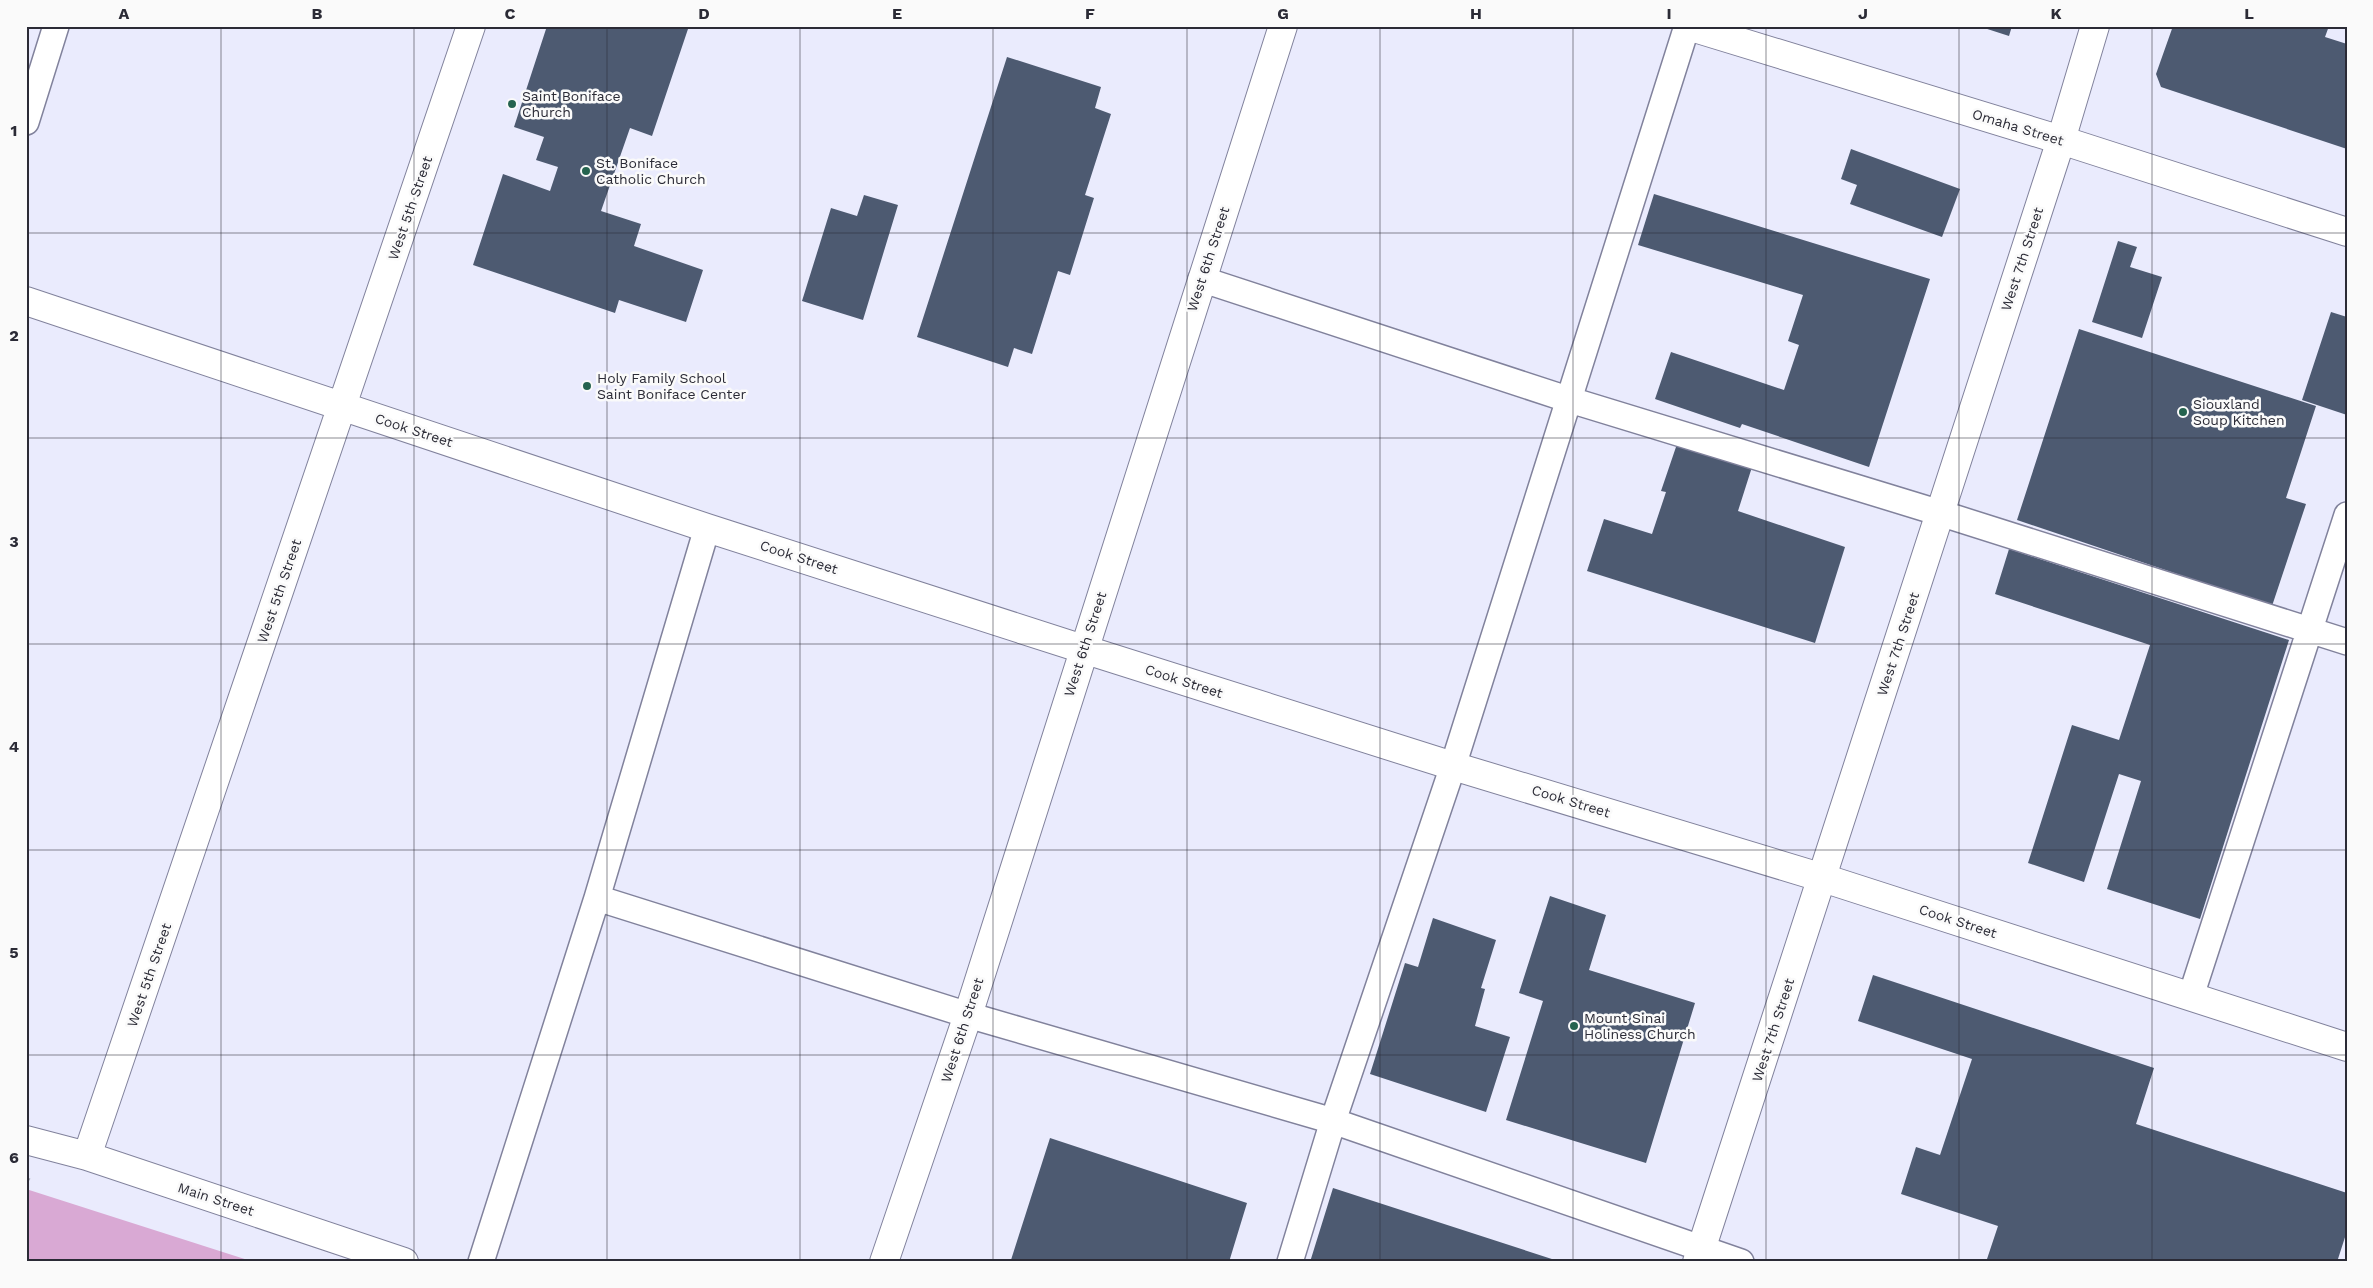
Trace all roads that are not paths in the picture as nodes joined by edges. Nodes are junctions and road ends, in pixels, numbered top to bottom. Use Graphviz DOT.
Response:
graph roads {
  1 [pos="56,26"];
  2 [pos="1283,26"];
  3 [pos="1687,26"];
  4 [pos="2096,26"];
  5 [pos="466,28"];
  6 [pos="26,122"];
  7 [pos="2061,140"];
  8 [pos="2347,232"];
  9 [pos="1201,279"];
  10 [pos="26,301"];
  11 [pos="1567,399"];
  12 [pos="342,406"];
  13 [pos="1940,513"];
  14 [pos="2347,515"];
  15 [pos="707,528"];
  16 [pos="2311,631"];
  17 [pos="2347,642"];
  18 [pos="1083,649"];
  19 [pos="1452,766"];
  20 [pos="1823,878"];
  21 [pos="597,898"];
  22 [pos="2191,996"];
  23 [pos="968,1016"];
  24 [pos="2347,1047"];
  25 [pos="1333,1121"];
  26 [pos="26,1140"];
  27 [pos="87,1156"];
  28 [pos="1700,1255"];
  29 [pos="404,1262"];
  30 [pos="481,1262"];
  31 [pos="884,1262"];
  32 [pos="1290,1262"];
  33 [pos="1741,1262"];
  1 -- 6 [label="lane"];
  2 -- 9 [label="street, West 6th Street"];
  3 -- 7 [label="street, Omaha Street"];
  3 -- 11 [label="lane"];
  4 -- 7 [label="street, West 7th Street"];
  5 -- 12 [label="street, West 5th Street"];
  7 -- 8 [label="street, Omaha Street"];
  7 -- 13 [label="street, West 7th Street"];
  9 -- 11 [label="lane"];
  9 -- 18 [label="street, West 6th Street"];
  10 -- 12 [label="street, Cook Street"];
  11 -- 13 [label="lane"];
  11 -- 19 [label="lane"];
  12 -- 15 [label="street, Cook Street"];
  12 -- 27 [label="street, West 5th Street"];
  13 -- 16 [label="lane"];
  13 -- 20 [label="street, West 7th Street"];
  14 -- 16 [label="lane"];
  15 -- 18 [label="street, Cook Street"];
  15 -- 21 [label="lane"];
  16 -- 17 [label="lane"];
  16 -- 22 [label="lane"];
  18 -- 19 [label="street, Cook Street"];
  18 -- 23 [label="street, West 6th Street"];
  19 -- 20 [label="street, Cook Street"];
  19 -- 25 [label="lane"];
  20 -- 22 [label="street, Cook Street"];
  20 -- 28 [label="street, West 7th Street"];
  21 -- 23 [label="lane"];
  21 -- 30 [label="lane"];
  22 -- 24 [label="street, Cook Street"];
  23 -- 25 [label="lane"];
  23 -- 31 [label="street, West 6th Street"];
  25 -- 28 [label="lane"];
  25 -- 32 [label="lane"];
  26 -- 27 [label="street, Main Street"];
  27 -- 29 [label="street, Main Street"];
  28 -- 33 [label="lane"];
}
